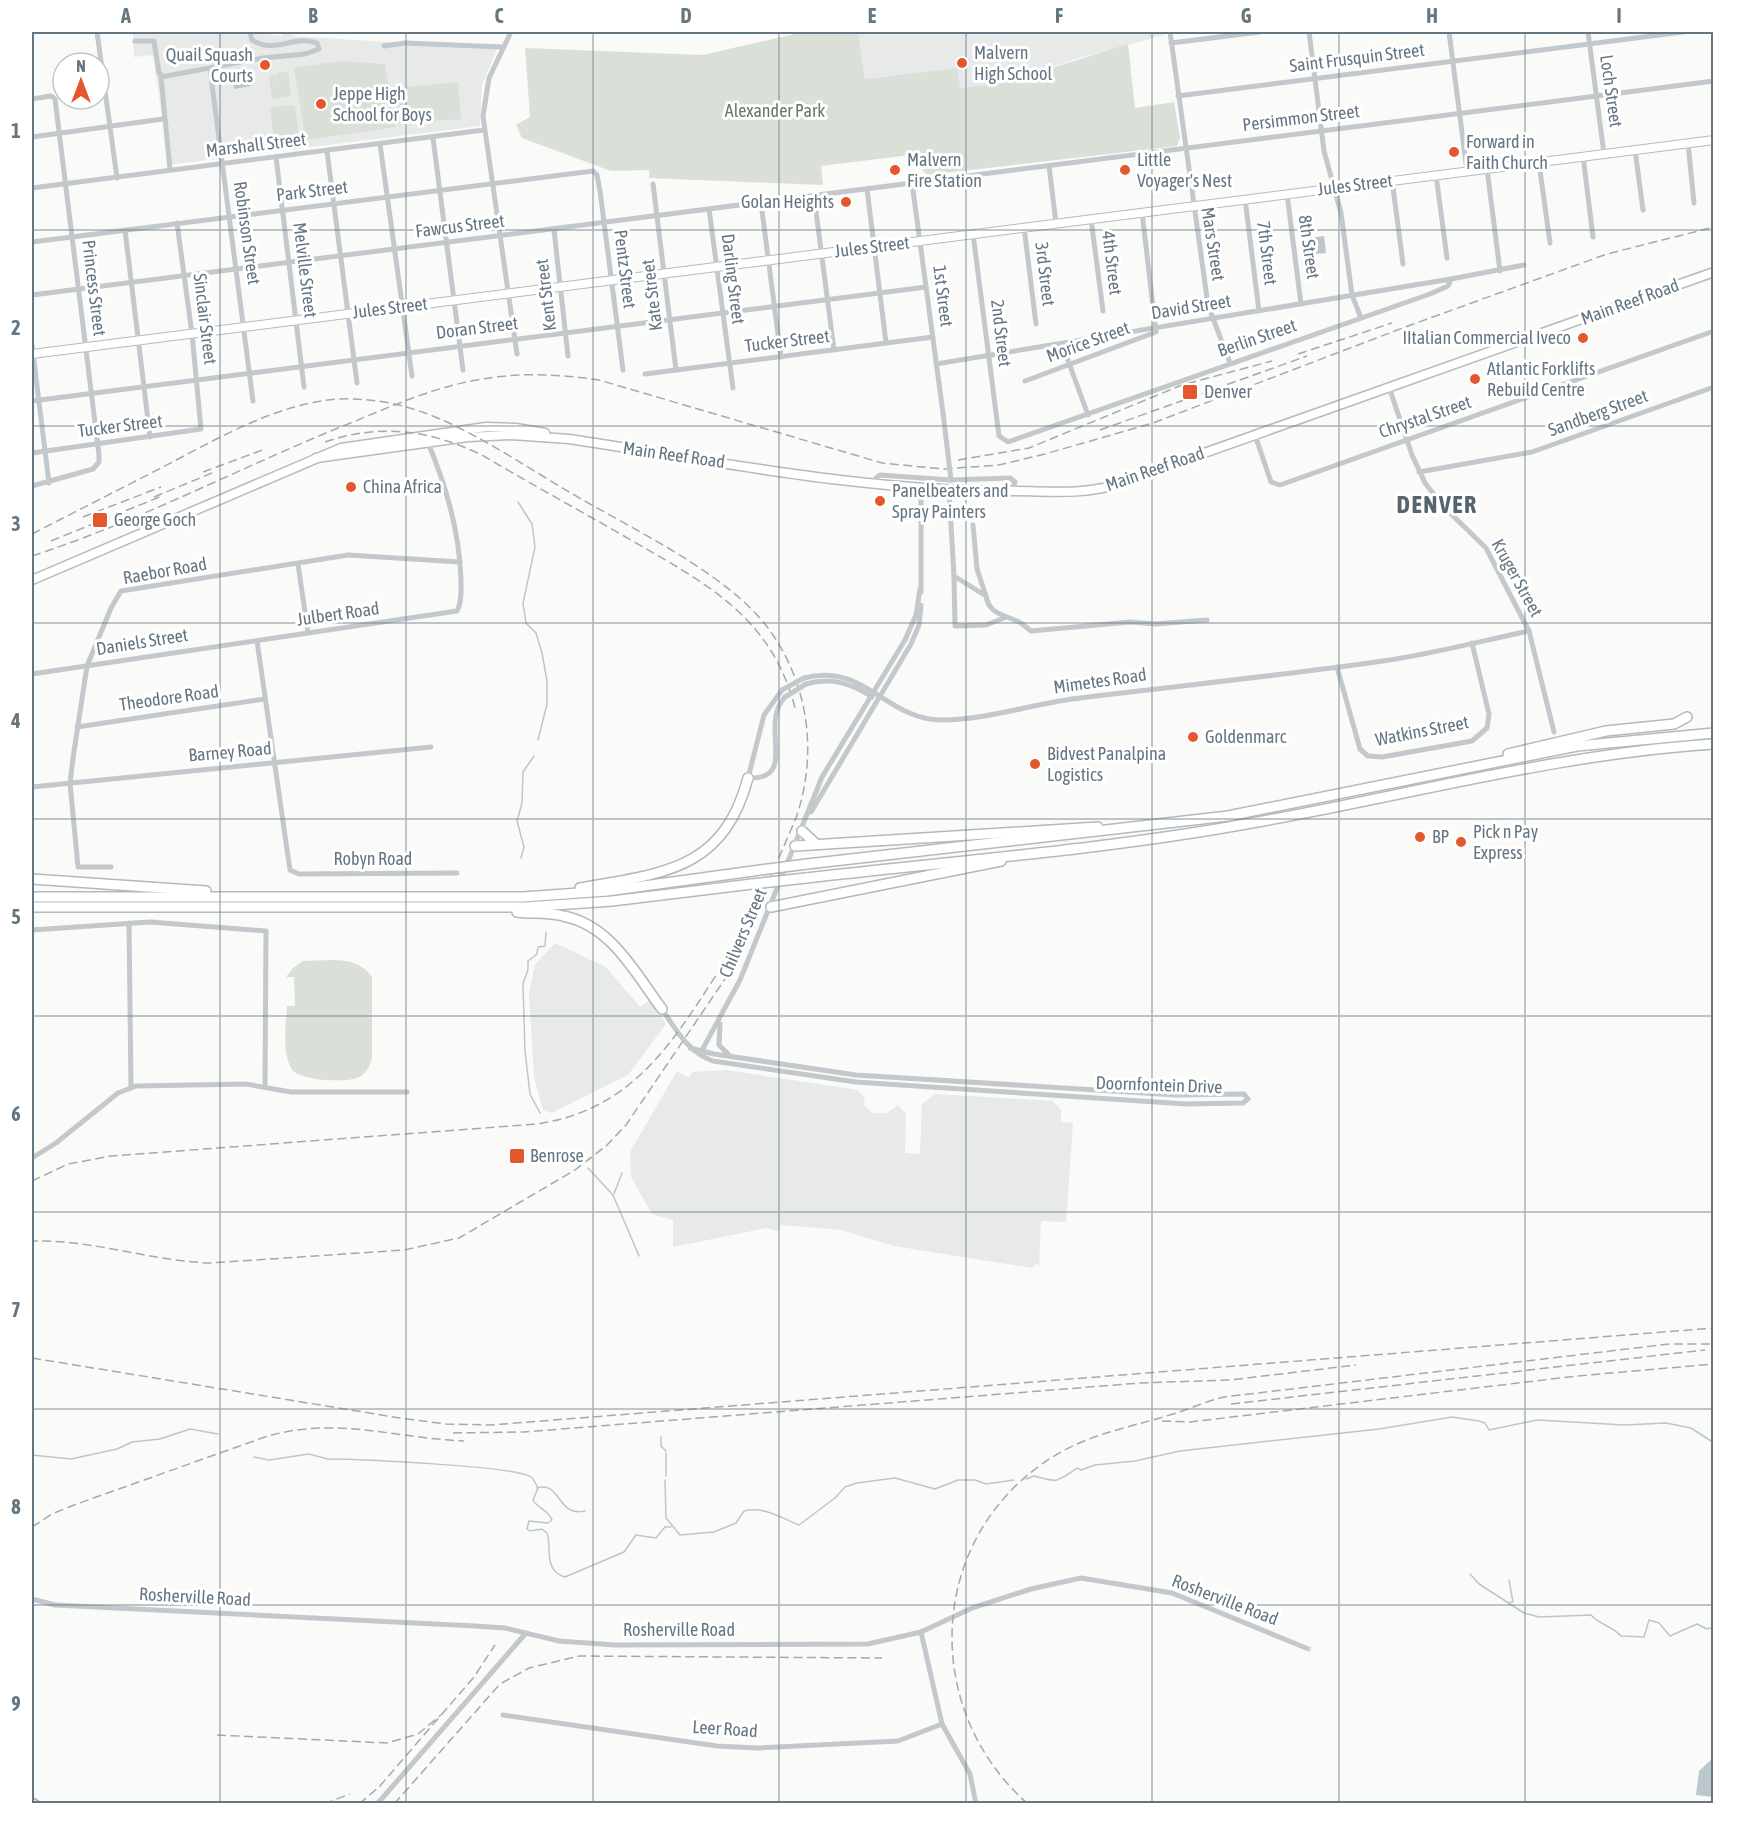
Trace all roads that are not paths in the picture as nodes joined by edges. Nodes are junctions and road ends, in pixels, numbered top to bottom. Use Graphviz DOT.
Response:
graph roads {
  1 [pos="98,32"];
  2 [pos="511,32"];
  3 [pos="1170,32"];
  4 [pos="1260,32"];
  5 [pos="1309,32"];
  6 [pos="1449,32"];
  7 [pos="1588,32"];
  8 [pos="1683,32"];
  9 [pos="250,33"];
  10 [pos="135,41"];
  11 [pos="1171,43"];
  12 [pos="1590,43"];
  13 [pos="384,46"];
  14 [pos="502,47"];
  15 [pos="1453,61"];
  16 [pos="210,69"];
  17 [pos="163,76"];
  18 [pos="1315,78"];
  19 [pos="1713,81"];
  20 [pos="1178,96"];
  21 [pos="1597,96"];
  22 [pos="32,99"];
  23 [pos="1459,113"];
  24 [pos="163,119"];
  25 [pos="111,126"];
  26 [pos="484,130"];
  27 [pos="1321,131"];
  28 [pos="59,133"];
  29 [pos="32,137"];
  30 [pos="433,138"];
  31 [pos="1713,140"];
  32 [pos="1688,143"];
  33 [pos="380,144"];
  34 [pos="1184,148"];
  35 [pos="1635,150"];
  36 [pos="327,151"];
  37 [pos="1604,154"];
  38 [pos="1583,156"];
  39 [pos="276,157"];
  40 [pos="1539,163"];
  41 [pos="223,164"];
  42 [pos="1049,166"];
  43 [pos="1487,169"];
  44 [pos="170,170"];
  45 [pos="1467,171"];
  46 [pos="596,172"];
  47 [pos="1436,175"];
  48 [pos="117,178"];
  49 [pos="1392,180"];
  50 [pos="493,183"];
  51 [pos="912,183"];
  52 [pos="66,184"];
  53 [pos="653,184"];
  54 [pos="892,186"];
  55 [pos="1333,188"];
  56 [pos="32,189"];
  57 [pos="867,189"];
  58 [pos="440,190"];
  59 [pos="1287,194"];
  60 [pos="814,196"];
  61 [pos="387,197"];
  62 [pos="1245,199"];
  63 [pos="761,203"];
  64 [pos="1694,203"];
  65 [pos="334,204"];
  66 [pos="1192,206"];
  67 [pos="709,209"];
  68 [pos="282,210"];
  69 [pos="1643,210"];
  70 [pos="1142,212"];
  71 [pos="657,216"];
  72 [pos="230,217"];
  73 [pos="1091,219"];
  74 [pos="177,223"];
  75 [pos="604,223"];
  76 [pos="1056,223"];
  77 [pos="1023,227"];
  78 [pos="125,230"];
  79 [pos="554,230"];
  80 [pos="973,234"];
  81 [pos="72,237"];
  82 [pos="500,237"];
  83 [pos="1593,237"];
  84 [pos="920,241"];
  85 [pos="32,242"];
  86 [pos="446,242"];
  87 [pos="1550,243"];
  88 [pos="874,246"];
  89 [pos="393,250"];
  90 [pos="821,253"];
  91 [pos="341,256"];
  92 [pos="1447,258"];
  93 [pos="768,260"];
  94 [pos="288,263"];
  95 [pos="1403,264"];
  96 [pos="1524,265"];
  97 [pos="717,267"];
  98 [pos="237,270"];
  99 [pos="1500,271"];
  100 [pos="1713,272"];
  101 [pos="664,274"];
  102 [pos="184,276"];
  103 [pos="1451,279"];
  104 [pos="611,281"];
  105 [pos="131,283"];
  106 [pos="560,287"];
  107 [pos="926,287"];
  108 [pos="79,290"];
  109 [pos="880,293"];
  110 [pos="508,294"];
  111 [pos="32,295"];
  112 [pos="1352,295"];
  113 [pos="454,300"];
  114 [pos="827,300"];
  115 [pos="1301,304"];
  116 [pos="402,307"];
  117 [pos="775,307"];
  118 [pos="1103,311"];
  119 [pos="1259,311"];
  120 [pos="348,313"];
  121 [pos="722,313"];
  122 [pos="1361,318"];
  123 [pos="1212,319"];
  124 [pos="296,320"];
  125 [pos="670,320"];
  126 [pos="1036,324"];
  127 [pos="618,326"];
  128 [pos="1157,327"];
  129 [pos="244,328"];
  130 [pos="1713,331"];
  131 [pos="565,332"];
  132 [pos="1134,332"];
  133 [pos="192,334"];
  134 [pos="933,337"];
  135 [pos="515,339"];
  136 [pos="1137,340"];
  137 [pos="138,341"];
  138 [pos="886,343"];
  139 [pos="1062,344"];
  140 [pos="32,345"];
  141 [pos="459,346"];
  142 [pos="86,347"];
  143 [pos="834,350"];
  144 [pos="408,352"];
  145 [pos="32,354"];
  146 [pos="517,354"];
  147 [pos="989,355"];
  148 [pos="568,356"];
  149 [pos="781,357"];
  150 [pos="354,359"];
  151 [pos="730,363"];
  152 [pos="1230,363"];
  153 [pos="936,364"];
  154 [pos="1069,365"];
  155 [pos="302,366"];
  156 [pos="463,370"];
  157 [pos="623,370"];
  158 [pos="676,370"];
  159 [pos="249,372"];
  160 [pos="645,374"];
  161 [pos="412,376"];
  162 [pos="197,380"];
  163 [pos="1025,381"];
  164 [pos="357,383"];
  165 [pos="143,387"];
  166 [pos="304,387"];
  167 [pos="1389,387"];
  168 [pos="1713,387"];
  169 [pos="733,388"];
  170 [pos="91,393"];
  171 [pos="35,401"];
  172 [pos="253,401"];
  173 [pos="1088,415"];
  174 [pos="201,418"];
  175 [pos="1254,435"];
  176 [pos="999,436"];
  177 [pos="150,437"];
  178 [pos="426,439"];
  179 [pos="1407,440"];
  180 [pos="98,443"];
  181 [pos="45,451"];
  182 [pos="32,453"];
  183 [pos="1419,472"];
  184 [pos="951,480"];
  185 [pos="49,483"];
  186 [pos="874,483"];
  187 [pos="32,486"];
  188 [pos="921,489"];
  189 [pos="949,491"];
  190 [pos="1012,491"];
  191 [pos="973,525"];
  192 [pos="460,562"];
  193 [pos="298,564"];
  194 [pos="954,576"];
  195 [pos="32,580"];
  196 [pos="920,589"];
  197 [pos="986,596"];
  198 [pos="1004,618"];
  199 [pos="1208,620"];
  200 [pos="1529,631"];
  201 [pos="308,633"];
  202 [pos="257,641"];
  203 [pos="1472,643"];
  204 [pos="87,666"];
  205 [pos="1337,667"];
  206 [pos="32,674"];
  207 [pos="805,681"];
  208 [pos="873,694"];
  209 [pos="879,698"];
  210 [pos="264,699"];
  211 [pos="1687,717"];
  212 [pos="77,726"];
  213 [pos="1554,732"];
  214 [pos="1713,733"];
  215 [pos="1713,744"];
  216 [pos="431,747"];
  217 [pos="274,763"];
  218 [pos="748,778"];
  219 [pos="1409,780"];
  220 [pos="70,783"];
  221 [pos="32,787"];
  222 [pos="807,818"];
  223 [pos="1181,823"];
  224 [pos="802,831"];
  225 [pos="815,843"];
  226 [pos="795,846"];
  227 [pos="1057,849"];
  228 [pos="111,867"];
  229 [pos="457,873"];
  230 [pos="32,879"];
  231 [pos="286,896"];
  232 [pos="32,897"];
  233 [pos="448,903"];
  234 [pos="32,907"];
  235 [pos="771,907"];
  236 [pos="68,908"];
  237 [pos="32,912"];
  238 [pos="129,923"];
  239 [pos="32,930"];
  240 [pos="662,1009"];
  241 [pos="721,1019"];
  242 [pos="700,1054"];
  243 [pos="733,1056"];
  244 [pos="265,1087"];
  245 [pos="130,1088"];
  246 [pos="407,1092"];
  247 [pos="32,1158"];
  248 [pos="32,1599"];
  249 [pos="921,1632"];
  250 [pos="526,1633"];
  251 [pos="1306,1648"];
  252 [pos="503,1715"];
  253 [pos="942,1724"];
  254 [pos="378,1803"];
  255 [pos="976,1803"];
  1 -- 25 [label="street"];
  2 -- 14 [label="street"];
  3 -- 11 [label="street, Mars Street"];
  4 -- 11 [label="street"];
  5 -- 18 [label="street"];
  6 -- 15 [label="street"];
  7 -- 12 [label="street, Loch Street"];
  8 -- 12 [label="street, Saint Frusquin Street"];
  9 -- 16 [label="street"];
  10 -- 17 [label="street"];
  11 -- 20 [label="street, Mars Street"];
  12 -- 15 [label="street, Saint Frusquin Street"];
  12 -- 21 [label="street, Loch Street"];
  13 -- 14 [label="street"];
  14 -- 26 [label="street"];
  15 -- 18 [label="street, Saint Frusquin Street"];
  15 -- 23 [label="street"];
  16 -- 17 [label="street"];
  16 -- 41 [label="street, Robinson Street"];
  17 -- 24 [label="street"];
  18 -- 20 [label="street, Saint Frusquin Street"];
  18 -- 27 [label="street"];
  19 -- 21 [label="street, Persimmon Street"];
  20 -- 34 [label="street, Mars Street"];
  21 -- 23 [label="street, Persimmon Street"];
  21 -- 37 [label="street, Loch Street"];
  22 -- 28 [label="street, Princess Street"];
  23 -- 27 [label="street, Persimmon Street"];
  23 -- 45 [label="street"];
  24 -- 25 [label="street"];
  24 -- 44 [label="street"];
  25 -- 28 [label="street"];
  25 -- 48 [label="street"];
  26 -- 30 [label="street, Marshall Street"];
  26 -- 50 [label="street"];
  27 -- 34 [label="street, Persimmon Street"];
  27 -- 55 [label="street"];
  28 -- 29 [label="street"];
  28 -- 52 [label="street, Princess Street"];
  30 -- 33 [label="street, Marshall Street"];
  30 -- 58 [label="street"];
  31 -- 32 [label="main road, Jules Street"];
  32 -- 35 [label="main road, Jules Street"];
  32 -- 64 [label="street"];
  33 -- 36 [label="street, Marshall Street"];
  33 -- 61 [label="street"];
  34 -- 42 [label="street, Persimmon Street"];
  34 -- 66 [label="street, Mars Street"];
  35 -- 37 [label="main road, Jules Street"];
  35 -- 69 [label="street"];
  36 -- 39 [label="street, Marshall Street"];
  36 -- 65 [label="street"];
  37 -- 38 [label="main road, Jules Street"];
  38 -- 40 [label="main road, Jules Street"];
  38 -- 83 [label="street"];
  39 -- 41 [label="street, Marshall Street"];
  39 -- 68 [label="street, Melville Street"];
  40 -- 43 [label="main road, Jules Street"];
  40 -- 87 [label="street"];
  41 -- 44 [label="street, Marshall Street"];
  41 -- 72 [label="street, Robinson Street"];
  42 -- 51 [label="street, Persimmon Street"];
  42 -- 76 [label="street"];
  43 -- 45 [label="main road, Jules Street"];
  43 -- 99 [label="street"];
  44 -- 48 [label="street, Marshall Street"];
  45 -- 47 [label="main road, Jules Street"];
  46 -- 50 [label="street, Park Street"];
  46 -- 75 [label="street, Pentz Street"];
  47 -- 49 [label="main road, Jules Street"];
  47 -- 92 [label="street"];
  48 -- 52 [label="street, Marshall Street"];
  49 -- 55 [label="main road, Jules Street"];
  49 -- 95 [label="street"];
  50 -- 58 [label="street, Park Street"];
  50 -- 82 [label="street"];
  51 -- 54 [label="street, Persimmon Street"];
  51 -- 84 [label="street, 1st Street"];
  52 -- 56 [label="street, Marshall Street"];
  52 -- 81 [label="street, Princess Street"];
  53 -- 71 [label="street, Kate Street"];
  54 -- 57 [label="street, Fawcus Street"];
  55 -- 59 [label="main road, Jules Street"];
  55 -- 112 [label="street"];
  57 -- 60 [label="street, Fawcus Street"];
  57 -- 88 [label="street"];
  58 -- 61 [label="street, Park Street"];
  58 -- 86 [label="street"];
  59 -- 62 [label="main road, Jules Street"];
  59 -- 115 [label="street, 8th Street"];
  60 -- 63 [label="street, Fawcus Street"];
  60 -- 90 [label="street"];
  61 -- 65 [label="street, Park Street"];
  61 -- 89 [label="street"];
  62 -- 66 [label="main road, Jules Street"];
  62 -- 119 [label="street, 7th Street"];
  63 -- 67 [label="street, Fawcus Street"];
  63 -- 93 [label="street"];
  65 -- 68 [label="street, Park Street"];
  65 -- 91 [label="street"];
  66 -- 70 [label="main road, Jules Street"];
  66 -- 123 [label="street, Mars Street"];
  67 -- 71 [label="street, Fawcus Street"];
  67 -- 97 [label="street, Darling Street"];
  68 -- 72 [label="street, Park Street"];
  68 -- 94 [label="street, Melville Street"];
  70 -- 73 [label="main road, Jules Street"];
  70 -- 128 [label="street"];
  71 -- 75 [label="street, Fawcus Street"];
  71 -- 101 [label="street, Kate Street"];
  72 -- 74 [label="street, Park Street"];
  72 -- 98 [label="street, Robinson Street"];
  73 -- 76 [label="main road, Jules Street"];
  73 -- 118 [label="street, 4th Street"];
  74 -- 78 [label="street, Park Street"];
  74 -- 102 [label="street, Sinclair Street"];
  75 -- 79 [label="street, Fawcus Street"];
  75 -- 104 [label="street, Pentz Street"];
  76 -- 77 [label="main road, Jules Street"];
  77 -- 80 [label="main road, Jules Street"];
  77 -- 126 [label="street, 3rd Street"];
  78 -- 81 [label="street, Park Street"];
  78 -- 105 [label="street"];
  79 -- 82 [label="street, Fawcus Street"];
  79 -- 106 [label="street, Kent Street"];
  80 -- 84 [label="main road, Jules Street"];
  80 -- 147 [label="street, 2nd Street"];
  81 -- 85 [label="street, Park Street"];
  81 -- 108 [label="street, Princess Street"];
  82 -- 86 [label="street, Fawcus Street"];
  82 -- 110 [label="street"];
  84 -- 88 [label="main road, Jules Street"];
  84 -- 107 [label="street, 1st Street"];
  86 -- 89 [label="street, Fawcus Street"];
  86 -- 113 [label="street"];
  88 -- 90 [label="main road, Jules Street"];
  88 -- 109 [label="street"];
  89 -- 91 [label="street, Fawcus Street"];
  89 -- 116 [label="street"];
  90 -- 93 [label="main road, Jules Street"];
  90 -- 114 [label="street"];
  91 -- 94 [label="street, Fawcus Street"];
  91 -- 120 [label="street"];
  93 -- 97 [label="main road, Jules Street"];
  93 -- 117 [label="street"];
  94 -- 98 [label="street, Fawcus Street"];
  94 -- 124 [label="street, Melville Street"];
  96 -- 99 [label="street, Berlin Street"];
  97 -- 101 [label="main road, Jules Street"];
  97 -- 121 [label="street, Darling Street"];
  98 -- 102 [label="street, Fawcus Street"];
  98 -- 129 [label="street, Robinson Street"];
  99 -- 103 [label="street, Berlin Street"];
  100 -- 167 [label="main road, Main Reef Road"];
  101 -- 104 [label="main road, Jules Street"];
  101 -- 125 [label="street, Kate Street"];
  102 -- 105 [label="street, Fawcus Street"];
  102 -- 133 [label="street, Sinclair Street"];
  103 -- 112 [label="street, David Street"];
  103 -- 122 [label="street, Berlin Street"];
  104 -- 106 [label="main road, Jules Street"];
  104 -- 127 [label="street, Pentz Street"];
  105 -- 108 [label="street, Fawcus Street"];
  105 -- 137 [label="street"];
  106 -- 110 [label="main road, Jules Street"];
  106 -- 131 [label="street, Kent Street"];
  107 -- 109 [label="street, Doran Street"];
  107 -- 134 [label="street, 1st Street"];
  108 -- 111 [label="street, Fawcus Street"];
  108 -- 142 [label="street, Princess Street"];
  109 -- 114 [label="street, Doran Street"];
  109 -- 138 [label="street"];
  110 -- 113 [label="main road, Jules Street"];
  110 -- 135 [label="street"];
  112 -- 115 [label="street, David Street"];
  112 -- 122 [label="street"];
  113 -- 116 [label="main road, Jules Street"];
  113 -- 141 [label="street"];
  114 -- 117 [label="street, Doran Street"];
  114 -- 143 [label="street"];
  115 -- 119 [label="street, David Street"];
  116 -- 120 [label="main road, Jules Street"];
  116 -- 144 [label="street"];
  117 -- 121 [label="street, Doran Street"];
  117 -- 149 [label="street"];
  119 -- 123 [label="street, David Street"];
  120 -- 124 [label="main road, Jules Street"];
  120 -- 150 [label="street"];
  121 -- 125 [label="street, Doran Street"];
  121 -- 151 [label="street, Darling Street"];
  122 -- 152 [label="street, Berlin Street"];
  123 -- 128 [label="street, David Street"];
  123 -- 152 [label="street, Mars Street"];
  124 -- 129 [label="main road, Jules Street"];
  124 -- 155 [label="street, Melville Street"];
  125 -- 127 [label="street, Doran Street"];
  125 -- 158 [label="street, Kate Street"];
  127 -- 131 [label="street, Doran Street"];
  127 -- 157 [label="street, Pentz Street"];
  128 -- 132 [label="street, David Street"];
  128 -- 136 [label="street, Morice Street"];
  129 -- 133 [label="main road, Jules Street"];
  129 -- 159 [label="street, Robinson Street"];
  130 -- 179 [label="street, Chrystal Street"];
  131 -- 135 [label="street, Doran Street"];
  131 -- 148 [label="street, Kent Street"];
  132 -- 136 [label="street"];
  132 -- 139 [label="street, David Street"];
  133 -- 137 [label="main road, Jules Street"];
  133 -- 162 [label="street, Sinclair Street"];
  134 -- 138 [label="street, Tucker Street"];
  134 -- 153 [label="street, 1st Street"];
  135 -- 141 [label="street, Doran Street"];
  135 -- 146 [label="street"];
  136 -- 154 [label="street, Morice Street"];
  137 -- 142 [label="main road, Jules Street"];
  137 -- 165 [label="street"];
  138 -- 143 [label="street, Tucker Street"];
  139 -- 147 [label="street, David Street"];
  139 -- 154 [label="street"];
  140 -- 145 [label="street"];
  141 -- 144 [label="street, Doran Street"];
  141 -- 156 [label="street"];
  142 -- 145 [label="main road, Jules Street"];
  142 -- 170 [label="street, Princess Street"];
  143 -- 149 [label="street, Tucker Street"];
  144 -- 150 [label="street, Doran Street"];
  144 -- 161 [label="street"];
  145 -- 171 [label="street"];
  147 -- 153 [label="street, David Street"];
  147 -- 176 [label="street, 2nd Street"];
  149 -- 151 [label="street, Tucker Street"];
  150 -- 155 [label="street, Doran Street"];
  150 -- 164 [label="street"];
  151 -- 158 [label="street, Tucker Street"];
  151 -- 169 [label="street, Darling Street"];
  152 -- 173 [label="street, Berlin Street"];
  153 -- 184 [label="street, 1st Street, bridge"];
  154 -- 163 [label="street, Morice Street"];
  154 -- 173 [label="street"];
  155 -- 159 [label="street, Doran Street"];
  155 -- 166 [label="street, Melville Street"];
  158 -- 160 [label="street, Tucker Street"];
  159 -- 162 [label="street, Doran Street"];
  159 -- 172 [label="street, Robinson Street"];
  162 -- 165 [label="street, Doran Street"];
  162 -- 174 [label="street, Sinclair Street"];
  165 -- 170 [label="street, Doran Street"];
  165 -- 177 [label="street"];
  167 -- 175 [label="main road, Main Reef Road"];
  167 -- 179 [label="street, Kruger Street"];
  168 -- 183 [label="street, Sandberg Street"];
  170 -- 171 [label="street, Doran Street"];
  170 -- 180 [label="street, Princess Street"];
  171 -- 181 [label="street"];
  173 -- 176 [label="street, Berlin Street"];
  174 -- 177 [label="street, Tucker Street"];
  175 -- 179 [label="street, Chrystal Street"];
  175 -- 190 [label="main road, Main Reef Road"];
  177 -- 180 [label="street, Tucker Street"];
  178 -- 186 [label="main road, Main Reef Road"];
  178 -- 192 [label="street"];
  178 -- 195 [label="main road, Main Reef Road"];
  179 -- 183 [label="street, Kruger Street"];
  180 -- 181 [label="street, Tucker Street"];
  180 -- 185 [label="street, Princess Street"];
  181 -- 182 [label="street, Tucker Street"];
  181 -- 185 [label="street"];
  183 -- 200 [label="street, Kruger Street"];
  184 -- 186 [label="street"];
  184 -- 190 [label="street"];
  185 -- 187 [label="street"];
  186 -- 188 [label="main road, Main Reef Road"];
  188 -- 189 [label="main road, Main Reef Road"];
  188 -- 196 [label="street, Chilvers Street"];
  189 -- 190 [label="main road, Main Reef Road"];
  189 -- 194 [label="street"];
  191 -- 197 [label="street"];
  192 -- 193 [label="street, Raebor Road"];
  192 -- 201 [label="street, Julbert Road"];
  193 -- 201 [label="street"];
  193 -- 204 [label="street, Raebor Road"];
  194 -- 197 [label="street"];
  194 -- 198 [label="street"];
  196 -- 208 [label="street, Chilvers Street"];
  196 -- 209 [label="street, Chilvers Street"];
  197 -- 198 [label="street"];
  198 -- 199 [label="street"];
  200 -- 203 [label="street, Mimetes Road"];
  200 -- 213 [label="street, Kruger Street"];
  201 -- 202 [label="street, Julbert Road"];
  202 -- 204 [label="street, Daniels Street"];
  202 -- 210 [label="street"];
  203 -- 205 [label="street, Mimetes Road"];
  203 -- 205 [label="street, Watkins Street"];
  204 -- 206 [label="street, Daniels Street"];
  204 -- 212 [label="street, Raebor Road"];
  205 -- 209 [label="street, Mimetes Road"];
  207 -- 208 [label="street, Mimetes Road"];
  207 -- 218 [label="street, bridge"];
  207 -- 218 [label="street, bridge"];
  208 -- 209 [label="street, Mimetes Road"];
  208 -- 222 [label="street, Chilvers Street"];
  209 -- 222 [label="street, Chilvers Street"];
  210 -- 212 [label="street, Theodore Road"];
  210 -- 217 [label="street"];
  211 -- 219 [label="highway"];
  212 -- 220 [label="street, Raebor Road"];
  214 -- 219 [label="highway"];
  215 -- 227 [label="highway"];
  216 -- 217 [label="street, Barney Road"];
  217 -- 220 [label="street, Barney Road"];
  217 -- 229 [label="street, Robyn Road"];
  218 -- 233 [label="highway"];
  219 -- 223 [label="highway"];
  220 -- 221 [label="street, Barney Road"];
  220 -- 228 [label="street, Raebor Road"];
  222 -- 224 [label="street, Chilvers Street"];
  223 -- 225 [label="highway"];
  223 -- 233 [label="highway, bridge"];
  224 -- 225 [label="highway"];
  224 -- 226 [label="street, Chilvers Street"];
  225 -- 226 [label="highway"];
  226 -- 235 [label="street, Chilvers Street"];
  227 -- 233 [label="highway, bridge"];
  227 -- 235 [label="highway"];
  230 -- 231 [label="highway"];
  231 -- 232 [label="highway"];
  231 -- 233 [label="highway"];
  233 -- 236 [label="highway"];
  233 -- 240 [label="highway"];
  234 -- 236 [label="highway"];
  235 -- 241 [label="street, Chilvers Street"];
  236 -- 237 [label="highway"];
  238 -- 239 [label="street"];
  238 -- 244 [label="street"];
  238 -- 245 [label="street"];
  240 -- 242 [label="street"];
  241 -- 242 [label="street, Chilvers Street"];
  241 -- 243 [label="street"];
  242 -- 243 [label="street, Doornfontein Drive"];
  242 -- 243 [label="street, Doornfontein Drive"];
  244 -- 245 [label="street"];
  244 -- 246 [label="street"];
  245 -- 247 [label="street"];
  248 -- 250 [label="street, Rosherville Road"];
  249 -- 250 [label="street, Rosherville Road"];
  249 -- 251 [label="street, Rosherville Road"];
  249 -- 253 [label="street"];
  250 -- 254 [label="street"];
  252 -- 253 [label="street, Leer Road"];
  253 -- 255 [label="street"];
}
